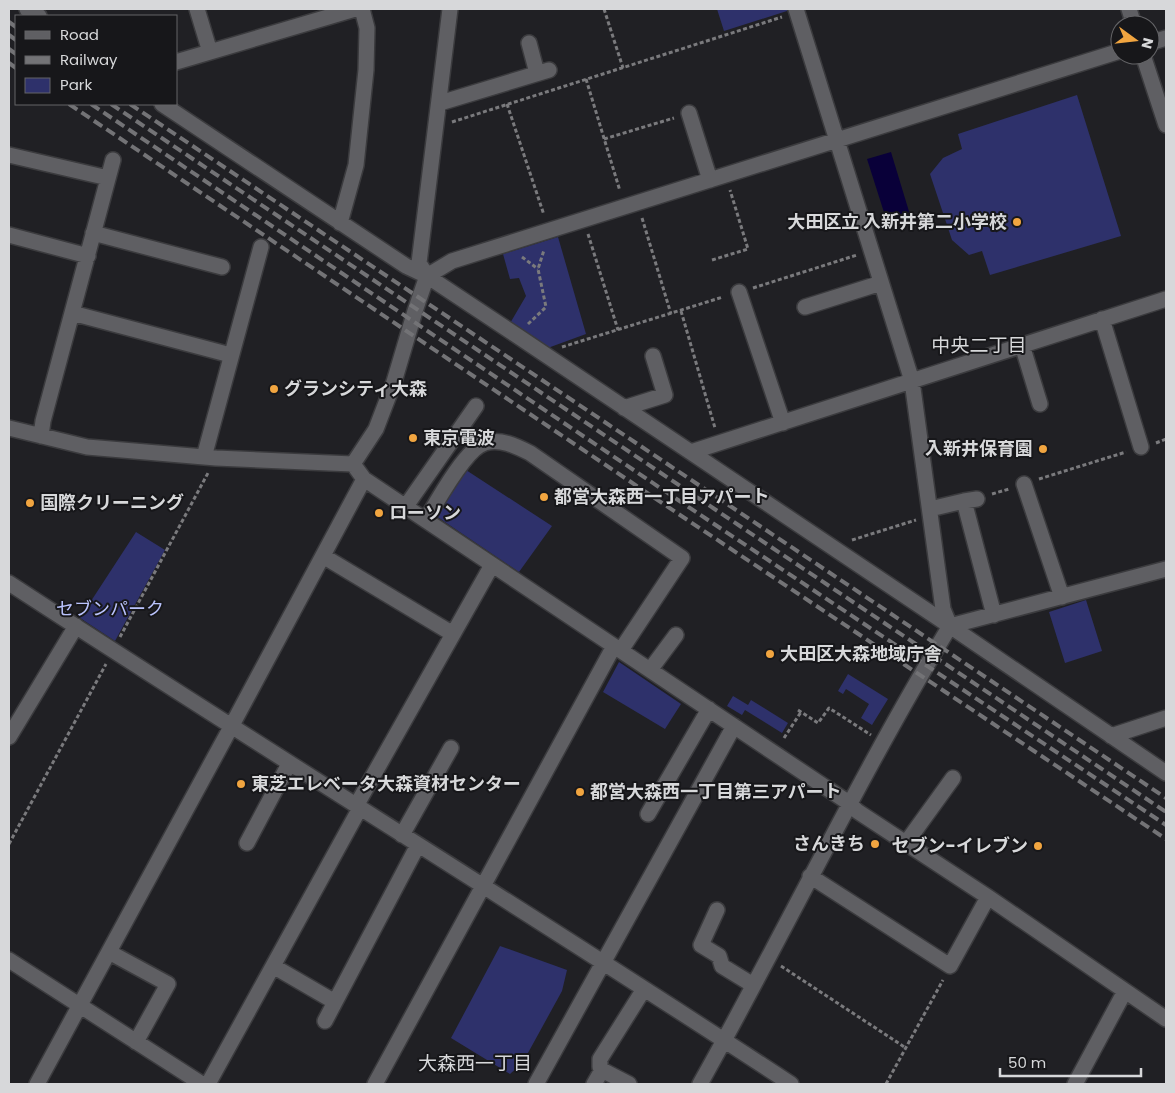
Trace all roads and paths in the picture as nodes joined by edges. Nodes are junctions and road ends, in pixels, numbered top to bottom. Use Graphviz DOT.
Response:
graph roads {
  1 [pos="197,9"];
  2 [pos="355,9"];
  3 [pos="362,9"];
  4 [pos="450,9"];
  5 [pos="604,9"];
  6 [pos="796,11"];
  7 [pos="529,43"];
  8 [pos="210,52"];
  9 [pos="1110,54"];
  10 [pos="178,61"];
  11 [pos="1146,65"];
  12 [pos="623,68"];
  13 [pos="586,79"];
  14 [pos="440,103"];
  15 [pos="507,104"];
  16 [pos="163,105"];
  17 [pos="689,113"];
  18 [pos="1166,125"];
  19 [pos="437,127"];
  20 [pos="604,139"];
  21 [pos="836,140"];
  22 [pos="9,155"];
  23 [pos="113,160"];
  24 [pos="726,175"];
  25 [pos="108,178"];
  26 [pos="710,180"];
  27 [pos="631,205"];
  28 [pos="584,220"];
  29 [pos="340,223"];
  30 [pos="550,230"];
  31 [pos="93,233"];
  32 [pos="9,235"];
  33 [pos="261,247"];
  34 [pos="870,251"];
  35 [pos="88,256"];
  36 [pos="712,260"];
  37 [pos="222,267"];
  38 [pos="427,276"];
  39 [pos="881,284"];
  40 [pos="739,292"];
  41 [pos="1166,299"];
  42 [pos="805,307"];
  43 [pos="681,311"];
  44 [pos="72,313"];
  45 [pos="671,314"];
  46 [pos="1102,319"];
  47 [pos="618,330"];
  48 [pos="516,336"];
  49 [pos="1022,345"];
  50 [pos="223,353"];
  51 [pos="542,353"];
  52 [pos="653,356"];
  53 [pos="912,381"];
  54 [pos="1040,404"];
  55 [pos="476,406"];
  56 [pos="624,408"];
  57 [pos="783,423"];
  58 [pos="9,428"];
  59 [pos="41,436"];
  60 [pos="1166,439"];
  61 [pos="720,443"];
  62 [pos="1140,448"];
  63 [pos="691,452"];
  64 [pos="204,457"];
  65 [pos="353,464"];
  66 [pos="364,479"];
  67 [pos="1024,484"];
  68 [pos="970,500"];
  69 [pos="406,506"];
  70 [pos="930,512"];
  71 [pos="426,520"];
  72 [pos="830,547"];
  73 [pos="323,556"];
  74 [pos="492,564"];
  75 [pos="1166,569"];
  76 [pos="9,583"];
  77 [pos="1062,597"];
  78 [pos="994,615"];
  79 [pos="76,626"];
  80 [pos="950,626"];
  81 [pos="453,634"];
  82 [pos="676,635"];
  83 [pos="618,648"];
  84 [pos="650,670"];
  85 [pos="709,709"];
  86 [pos="1166,718"];
  87 [pos="734,726"];
  88 [pos="231,727"];
  89 [pos="871,735"];
  90 [pos="1111,736"];
  91 [pos="9,737"];
  92 [pos="784,738"];
  93 [pos="451,748"];
  94 [pos="289,764"];
  95 [pos="1166,773"];
  96 [pos="953,778"];
  97 [pos="849,803"];
  98 [pos="358,807"];
  99 [pos="648,814"];
  100 [pos="402,835"];
  101 [pos="247,843"];
  102 [pos="906,843"];
  103 [pos="418,845"];
  104 [pos="810,876"];
  105 [pos="483,885"];
  106 [pos="988,897"];
  107 [pos="716,910"];
  108 [pos="109,952"];
  109 [pos="768,957"];
  110 [pos="9,960"];
  111 [pos="603,962"];
  112 [pos="273,966"];
  113 [pos="950,966"];
  114 [pos="754,985"];
  115 [pos="644,989"];
  116 [pos="1125,992"];
  117 [pos="335,1002"];
  118 [pos="80,1006"];
  119 [pos="1166,1019"];
  120 [pos="325,1021"];
  121 [pos="724,1041"];
  122 [pos="136,1042"];
  123 [pos="906,1048"];
  124 [pos="602,1070"];
  125 [pos="37,1084"];
  126 [pos="202,1084"];
  127 [pos="208,1084"];
  128 [pos="375,1084"];
  129 [pos="536,1084"];
  130 [pos="594,1084"];
  131 [pos="629,1084"];
  132 [pos="700,1084"];
  133 [pos="791,1084"];
  134 [pos="886,1084"];
  135 [pos="1075,1084"];
  1 -- 8 [label="street"];
  2 -- 8 [label="street"];
  3 -- 29 [label="street"];
  4 -- 14 [label="street"];
  5 -- 12 [label="path"];
  6 -- 12 [label="path"];
  6 -- 21 [label="street"];
  7 -- 14 [label="street"];
  8 -- 10 [label="street"];
  9 -- 21 [label="street"];
  11 -- 18 [label="street"];
  12 -- 13 [label="path"];
  13 -- 15 [label="path"];
  13 -- 20 [label="path"];
  14 -- 19 [label="street"];
  15 -- 19 [label="path"];
  15 -- 30 [label="path"];
  16 -- 29 [label="street"];
  17 -- 20 [label="path"];
  17 -- 26 [label="street"];
  19 -- 38 [label="street"];
  20 -- 27 [label="path"];
  21 -- 24 [label="street"];
  21 -- 34 [label="street"];
  22 -- 25 [label="street"];
  23 -- 25 [label="street"];
  24 -- 26 [label="street"];
  24 -- 36 [label="path"];
  25 -- 31 [label="street"];
  26 -- 27 [label="street"];
  27 -- 28 [label="street"];
  27 -- 45 [label="path"];
  28 -- 30 [label="street"];
  28 -- 47 [label="path"];
  29 -- 38 [label="street"];
  30 -- 38 [label="street"];
  30 -- 48 [label="path"];
  31 -- 35 [label="street"];
  31 -- 37 [label="street"];
  32 -- 35 [label="street"];
  33 -- 64 [label="street"];
  34 -- 39 [label="street"];
  34 -- 40 [label="path"];
  35 -- 44 [label="street"];
  38 -- 48 [label="street"];
  38 -- 65 [label="street"];
  39 -- 42 [label="street"];
  39 -- 53 [label="street"];
  40 -- 43 [label="path"];
  40 -- 57 [label="street"];
  41 -- 46 [label="street"];
  43 -- 45 [label="path"];
  43 -- 61 [label="path"];
  44 -- 50 [label="street"];
  44 -- 59 [label="street"];
  45 -- 47 [label="path"];
  46 -- 49 [label="street"];
  46 -- 62 [label="street"];
  47 -- 51 [label="path"];
  48 -- 51 [label="street"];
  49 -- 53 [label="street"];
  49 -- 54 [label="street"];
  51 -- 56 [label="street"];
  52 -- 56 [label="street"];
  53 -- 57 [label="street"];
  53 -- 70 [label="street"];
  55 -- 69 [label="street"];
  56 -- 63 [label="street"];
  57 -- 61 [label="street"];
  58 -- 59 [label="street"];
  59 -- 64 [label="street"];
  60 -- 62 [label="path"];
  61 -- 63 [label="street"];
  62 -- 67 [label="path"];
  63 -- 72 [label="street"];
  64 -- 65 [label="street"];
  65 -- 66 [label="street"];
  66 -- 69 [label="street"];
  66 -- 73 [label="street"];
  67 -- 68 [label="path"];
  67 -- 77 [label="street"];
  68 -- 70 [label="street"];
  68 -- 78 [label="street"];
  69 -- 71 [label="street"];
  70 -- 72 [label="path"];
  70 -- 80 [label="street"];
  71 -- 74 [label="street"];
  71 -- 83 [label="street"];
  72 -- 80 [label="street"];
  73 -- 81 [label="street"];
  73 -- 88 [label="street"];
  74 -- 81 [label="street"];
  74 -- 83 [label="street"];
  75 -- 77 [label="street"];
  76 -- 79 [label="street"];
  77 -- 78 [label="street"];
  78 -- 80 [label="street"];
  79 -- 88 [label="street"];
  79 -- 91 [label="street"];
  80 -- 90 [label="street"];
  80 -- 97 [label="street"];
  81 -- 98 [label="street"];
  82 -- 84 [label="street"];
  83 -- 84 [label="street"];
  83 -- 105 [label="street"];
  84 -- 85 [label="street"];
  85 -- 87 [label="street"];
  85 -- 99 [label="street"];
  86 -- 90 [label="street"];
  87 -- 97 [label="street"];
  87 -- 111 [label="street"];
  88 -- 94 [label="street"];
  88 -- 108 [label="street"];
  89 -- 92 [label="path"];
  90 -- 95 [label="street"];
  93 -- 100 [label="street"];
  94 -- 98 [label="street"];
  94 -- 101 [label="street"];
  96 -- 102 [label="street"];
  97 -- 102 [label="street"];
  97 -- 104 [label="street"];
  98 -- 100 [label="street"];
  98 -- 112 [label="street"];
  100 -- 103 [label="street"];
  102 -- 106 [label="street"];
  103 -- 105 [label="street"];
  103 -- 117 [label="street"];
  104 -- 109 [label="street"];
  104 -- 113 [label="street"];
  105 -- 111 [label="street"];
  105 -- 128 [label="street"];
  106 -- 113 [label="street"];
  106 -- 116 [label="street"];
  107 -- 114 [label="street"];
  108 -- 118 [label="street"];
  108 -- 122 [label="street"];
  109 -- 114 [label="street"];
  109 -- 123 [label="path"];
  110 -- 118 [label="street"];
  111 -- 115 [label="street"];
  111 -- 129 [label="street"];
  112 -- 117 [label="street"];
  112 -- 127 [label="street"];
  113 -- 123 [label="path"];
  114 -- 121 [label="street"];
  115 -- 121 [label="street"];
  115 -- 124 [label="street"];
  116 -- 119 [label="street"];
  116 -- 135 [label="street"];
  117 -- 120 [label="street"];
  118 -- 122 [label="street"];
  118 -- 125 [label="street"];
  121 -- 132 [label="street"];
  121 -- 133 [label="street"];
  122 -- 126 [label="street"];
  123 -- 134 [label="path"];
  124 -- 130 [label="street"];
  124 -- 131 [label="street"];
}
